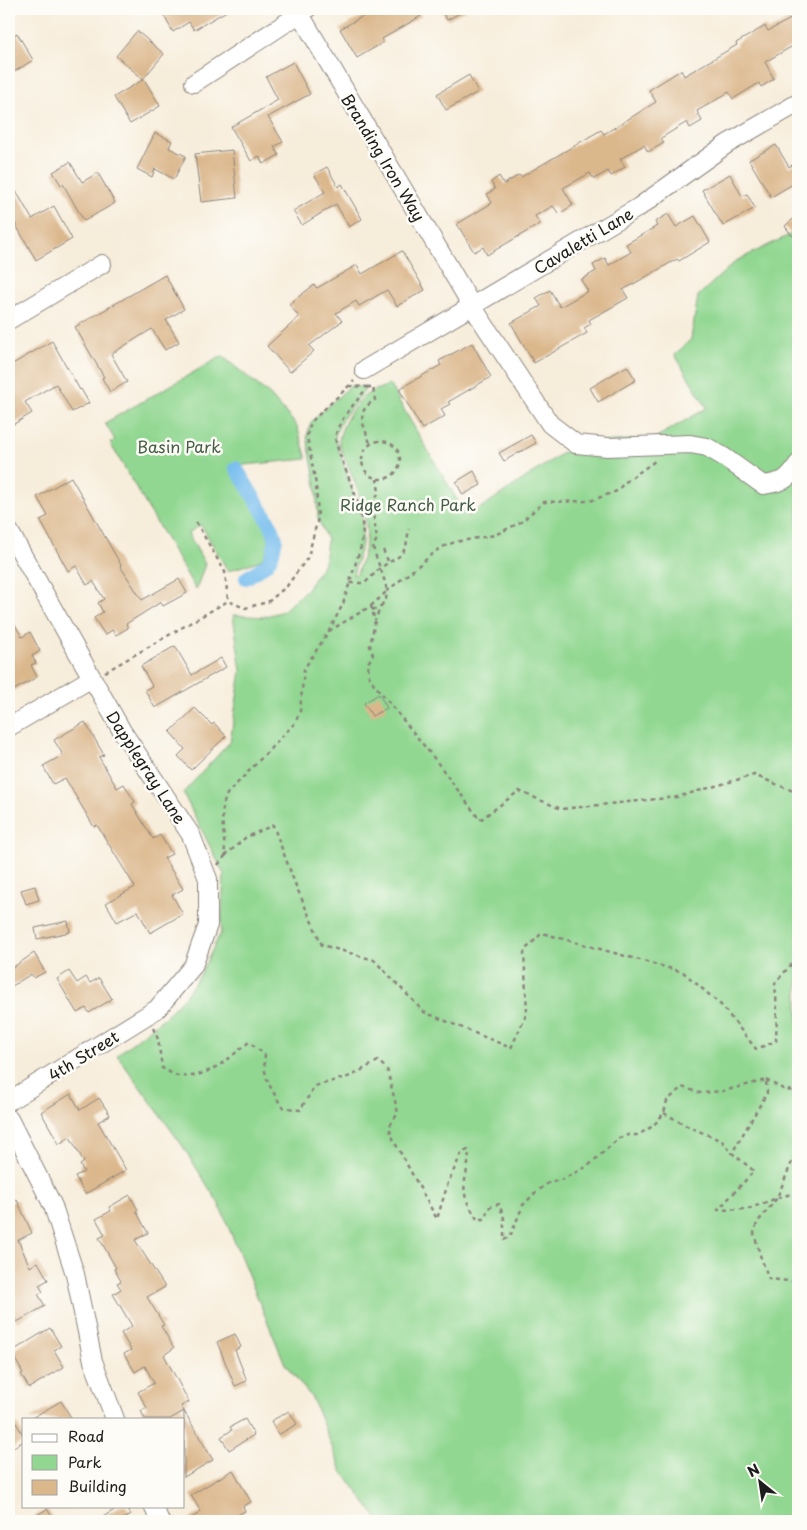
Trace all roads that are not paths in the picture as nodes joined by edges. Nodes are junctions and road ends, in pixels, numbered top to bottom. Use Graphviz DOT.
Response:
graph roads {
  1 [pos="301,10"];
  2 [pos="194,83"];
  3 [pos="798,103"];
  4 [pos="102,264"];
  5 [pos="472,306"];
  6 [pos="9,320"];
  7 [pos="364,370"];
  8 [pos="798,464"];
  9 [pos="9,531"];
  10 [pos="92,678"];
  11 [pos="9,727"];
  12 [pos="152,1012"];
  13 [pos="9,1101"];
  14 [pos="9,1119"];
  15 [pos="115,1418"];
  16 [pos="154,1508"];
  17 [pos="160,1521"];
  1 -- 2 [label="street"];
  1 -- 5 [label="street, Branding Iron Way"];
  3 -- 5 [label="street, Cavaletti Lane"];
  4 -- 6 [label="street"];
  5 -- 7 [label="street, Cavaletti Lane"];
  5 -- 8 [label="street, Branding Iron Way"];
  9 -- 10 [label="street, Dapplegray Lane"];
  10 -- 11 [label="street"];
  10 -- 12 [label="street, Dapplegray Lane"];
  12 -- 13 [label="street, 4th Street"];
  14 -- 15 [label="street"];
  16 -- 17 [label="street"];
}
